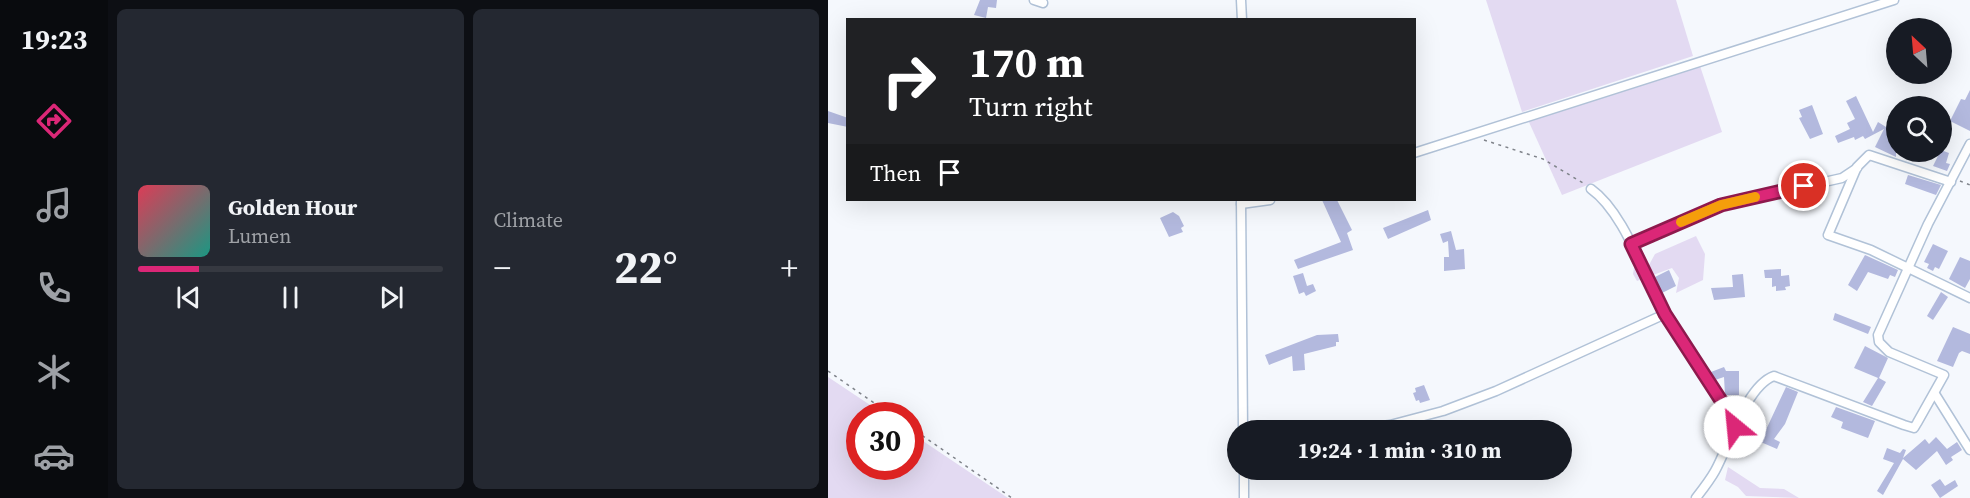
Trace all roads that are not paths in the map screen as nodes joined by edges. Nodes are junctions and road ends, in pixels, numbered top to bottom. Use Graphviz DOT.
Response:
graph roads {
  1 [pos="1241,0"];
  2 [pos="1894,0"];
  3 [pos="1242,18"];
  4 [pos="1970,144"];
  5 [pos="1416,152"];
  6 [pos="1857,167"];
  7 [pos="1952,179"];
  8 [pos="1591,189"];
  9 [pos="1241,202"];
  10 [pos="1631,244"];
  11 [pos="1908,267"];
  12 [pos="1970,298"];
  13 [pos="1665,314"];
  14 [pos="1935,394"];
  15 [pos="1243,420"];
  16 [pos="1409,420"];
  17 [pos="1735,427"];
  18 [pos="1970,450"];
  19 [pos="1244,480"];
  20 [pos="1244,498"];
  21 [pos="1696,498"];
  1 -- 3 [label="street"];
  2 -- 5 [label="street"];
  4 -- 7 [label="street"];
  6 -- 7 [label="street"];
  6 -- 10 [label="street"];
  6 -- 11 [label="street"];
  7 -- 11 [label="street"];
  8 -- 10 [label="street"];
  9 -- 15 [label="street"];
  10 -- 13 [label="street"];
  11 -- 12 [label="street"];
  11 -- 14 [label="street"];
  13 -- 16 [label="street"];
  13 -- 17 [label="street"];
  14 -- 17 [label="street"];
  14 -- 18 [label="street"];
  17 -- 21 [label="street"];
  19 -- 20 [label="street"];
}
